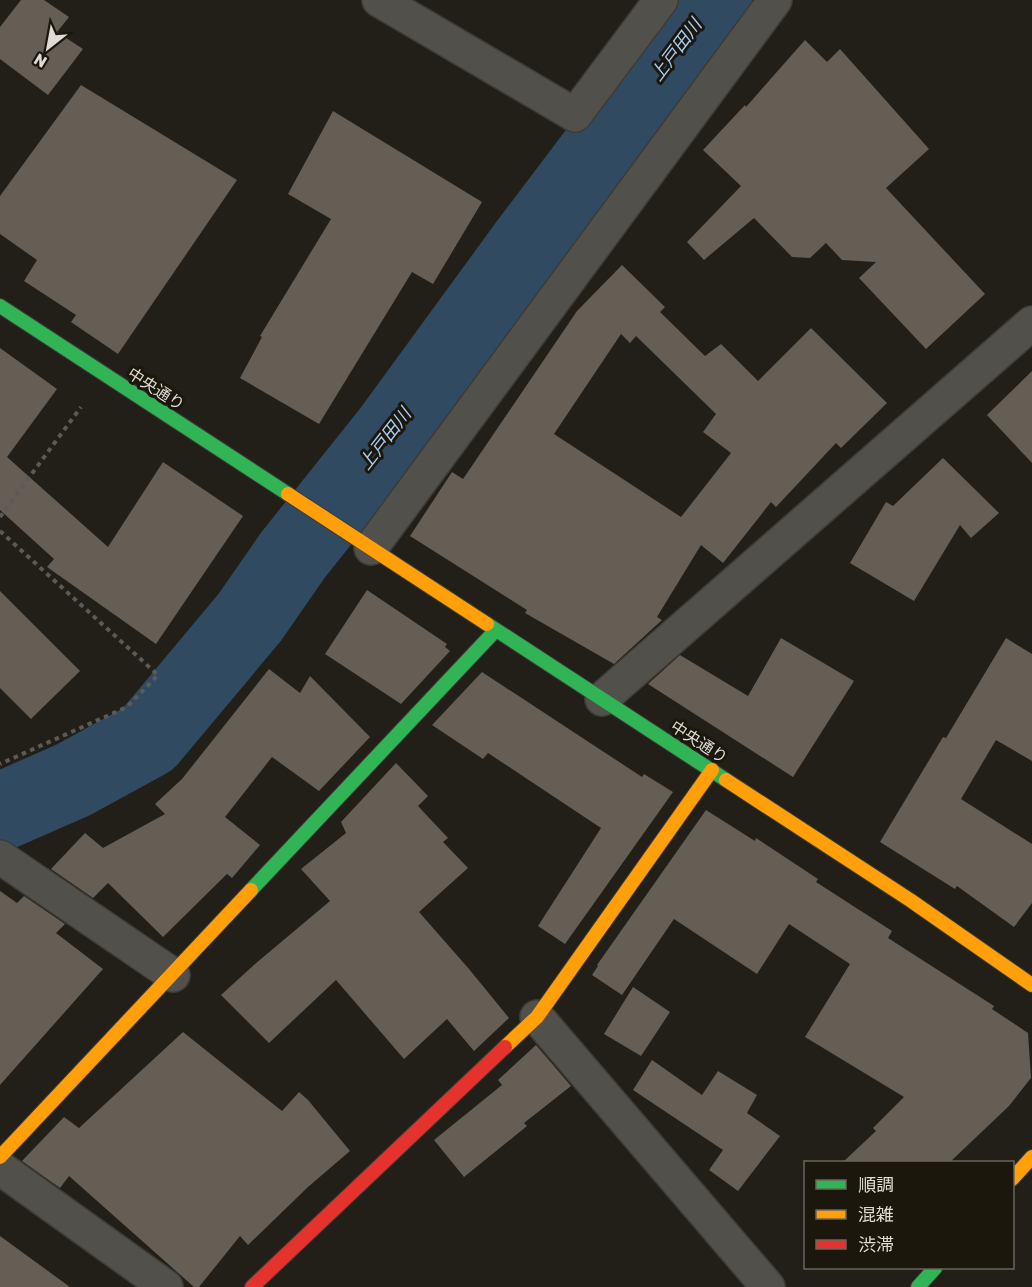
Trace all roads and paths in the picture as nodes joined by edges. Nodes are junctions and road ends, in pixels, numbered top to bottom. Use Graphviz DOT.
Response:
graph roads {
  1 [pos="380,0"];
  2 [pos="661,0"];
  3 [pos="775,0"];
  4 [pos="0,306"];
  5 [pos="1032,323"];
  6 [pos="105,375"];
  7 [pos="0,517"];
  8 [pos="0,531"];
  9 [pos="358,540"];
  10 [pos="495,631"];
  11 [pos="602,699"];
  12 [pos="0,764"];
  13 [pos="712,770"];
  14 [pos="0,857"];
  15 [pos="173,975"];
  16 [pos="1032,986"];
  17 [pos="537,1017"];
  18 [pos="0,1157"];
  19 [pos="1032,1157"];
  20 [pos="0,1168"];
  21 [pos="1014,1177"];
  22 [pos="934,1269"];
  23 [pos="166,1287"];
  24 [pos="252,1287"];
  25 [pos="768,1287"];
  26 [pos="918,1287"];
  1 -- 2 [label="street"];
  3 -- 9 [label="street"];
  4 -- 6 [label="street, 中央通り"];
  5 -- 11 [label="street"];
  6 -- 7 [label="path"];
  6 -- 9 [label="street, 中央通り"];
  8 -- 12 [label="path"];
  9 -- 10 [label="street, 中央通り"];
  10 -- 11 [label="street, 中央通り"];
  10 -- 15 [label="street"];
  11 -- 13 [label="street, 中央通り"];
  13 -- 16 [label="street, 中央通り"];
  13 -- 17 [label="street"];
  14 -- 15 [label="street"];
  15 -- 18 [label="street"];
  17 -- 24 [label="street"];
  17 -- 25 [label="street"];
  19 -- 21 [label="street"];
  20 -- 23 [label="street"];
  22 -- 26 [label="street"];
}
